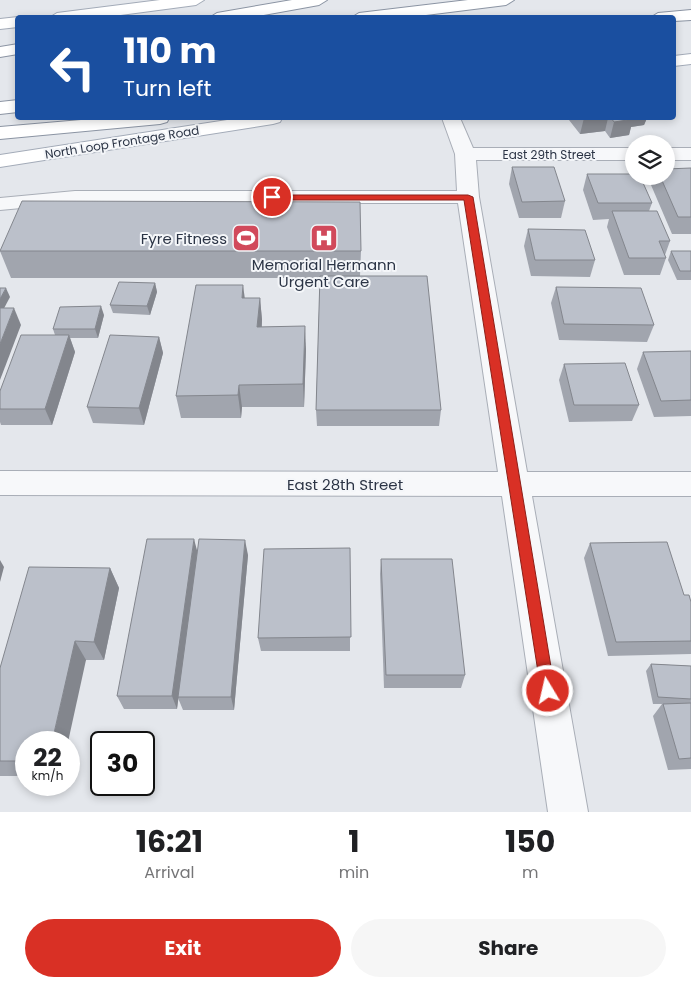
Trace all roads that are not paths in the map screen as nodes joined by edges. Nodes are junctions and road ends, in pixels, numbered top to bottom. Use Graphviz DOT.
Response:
graph roads {
  1 [pos="196,0"];
  2 [pos="319,0"];
  3 [pos="506,0"];
  4 [pos="80,15"];
  5 [pos="234,15"];
  6 [pos="384,15"];
  7 [pos="691,15"];
  8 [pos="676,16"];
  9 [pos="15,22"];
  10 [pos="0,24"];
  11 [pos="15,50"];
  12 [pos="0,52"];
  13 [pos="691,59"];
  14 [pos="15,60"];
  15 [pos="676,61"];
  16 [pos="0,62"];
  17 [pos="15,106"];
  18 [pos="0,108"];
  19 [pos="139,120"];
  20 [pos="260,120"];
  21 [pos="452,120"];
  22 [pos="0,133"];
  23 [pos="465,154"];
  24 [pos="625,154"];
  25 [pos="675,154"];
  26 [pos="691,154"];
  27 [pos="0,161"];
  28 [pos="468,197"];
  29 [pos="0,204"];
  30 [pos="0,483"];
  31 [pos="515,484"];
  32 [pos="691,484"];
  33 [pos="568,812"];
  1 -- 4 [label="main road"];
  2 -- 5 [label="main road"];
  3 -- 6 [label="main road"];
  7 -- 8 [label="main road"];
  9 -- 10 [label="main road"];
  11 -- 12 [label="main road"];
  13 -- 15 [label="main road"];
  14 -- 16 [label="main road"];
  17 -- 18 [label="main road"];
  19 -- 22 [label="main road"];
  20 -- 27 [label="main road, North Loop Frontage Road"];
  21 -- 23 [label="street"];
  23 -- 24 [label="street, East 29th Street"];
  23 -- 28 [label="street"];
  25 -- 26 [label="street"];
  28 -- 29 [label="street"];
  28 -- 31 [label="street"];
  30 -- 31 [label="street, East 28th Street"];
  31 -- 32 [label="street, East 28th Street"];
  31 -- 33 [label="street"];
}
